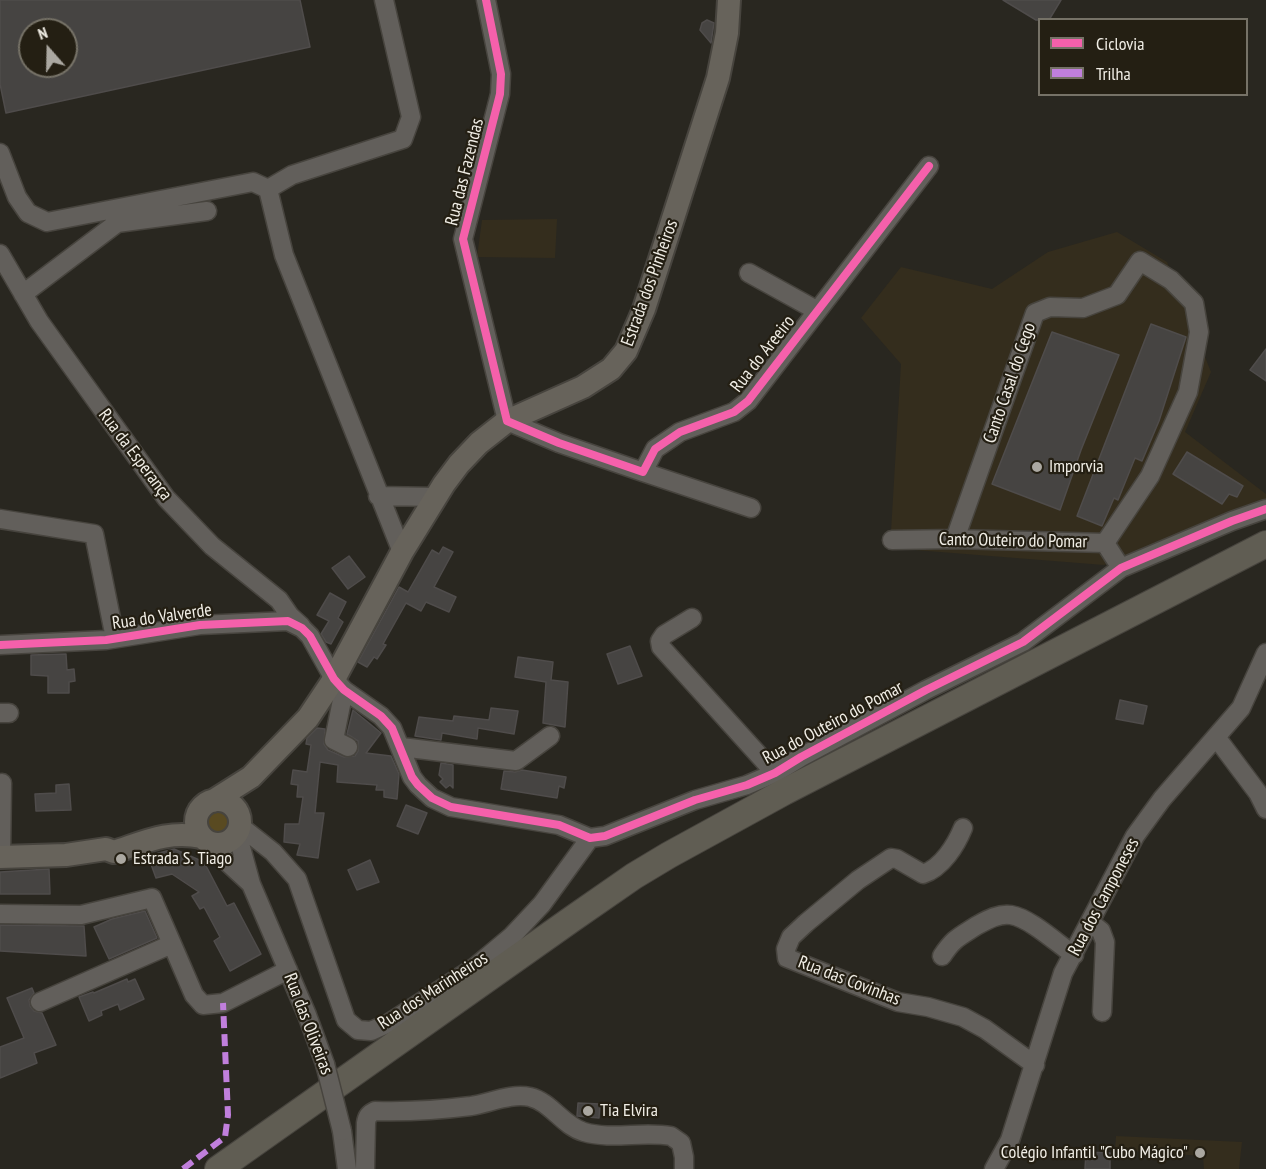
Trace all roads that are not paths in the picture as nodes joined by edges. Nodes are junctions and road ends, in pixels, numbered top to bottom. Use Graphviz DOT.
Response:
graph roads {
  1 [pos="384,0"];
  2 [pos="486,0"];
  3 [pos="729,0"];
  4 [pos="0,153"];
  5 [pos="929,166"];
  6 [pos="268,189"];
  7 [pos="207,211"];
  8 [pos="0,254"];
  9 [pos="749,273"];
  10 [pos="23,294"];
  11 [pos="816,310"];
  12 [pos="507,421"];
  13 [pos="643,472"];
  14 [pos="378,496"];
  15 [pos="436,497"];
  16 [pos="751,508"];
  17 [pos="1266,509"];
  18 [pos="0,519"];
  19 [pos="955,539"];
  20 [pos="892,540"];
  21 [pos="1105,543"];
  22 [pos="1266,544"];
  23 [pos="402,552"];
  24 [pos="1266,559"];
  25 [pos="1121,568"];
  26 [pos="692,618"];
  27 [pos="302,628"];
  28 [pos="115,638"];
  29 [pos="0,645"];
  30 [pos="1266,653"];
  31 [pos="339,684"];
  32 [pos="550,736"];
  33 [pos="1216,737"];
  34 [pos="348,747"];
  35 [pos="403,753"];
  36 [pos="775,773"];
  37 [pos="251,777"];
  38 [pos="2,783"];
  39 [pos="207,804"];
  40 [pos="1266,809"];
  41 [pos="239,826"];
  42 [pos="963,828"];
  43 [pos="590,838"];
  44 [pos="206,839"];
  45 [pos="1,847"];
  46 [pos="106,849"];
  47 [pos="251,884"];
  48 [pos="0,914"];
  49 [pos="1091,923"];
  50 [pos="172,944"];
  51 [pos="1074,955"];
  52 [pos="942,956"];
  53 [pos="288,970"];
  54 [pos="40,1002"];
  55 [pos="1102,1012"];
  56 [pos="1035,1065"];
  57 [pos="218,1169"];
  58 [pos="238,1169"];
  59 [pos="346,1169"];
  60 [pos="365,1169"];
  61 [pos="684,1169"];
  62 [pos="994,1169"];
  1 -- 6 [label="street"];
  2 -- 12 [label="street, Rua das Fazendas"];
  3 -- 12 [label="main road, Estrada dos Pinheiros"];
  4 -- 6 [label="street"];
  5 -- 11 [label="street, Rua do Areeiro"];
  6 -- 14 [label="street"];
  7 -- 10 [label="street"];
  8 -- 10 [label="street, Rua da Esperança"];
  9 -- 11 [label="street"];
  10 -- 27 [label="street, Rua da Esperança"];
  11 -- 13 [label="street, Rua do Areeiro"];
  12 -- 13 [label="street"];
  12 -- 15 [label="main road, Estrada dos Pinheiros"];
  13 -- 16 [label="street"];
  14 -- 15 [label="street"];
  14 -- 23 [label="street"];
  15 -- 23 [label="main road, Estrada dos Pinheiros"];
  17 -- 25 [label="street, Rua do Outeiro do Pomar"];
  18 -- 28 [label="street"];
  19 -- 20 [label="street, Canto Outeiro do Pomar"];
  19 -- 21 [label="street, Canto Outeiro do Pomar"];
  19 -- 21 [label="street, Canto Casal do Cego"];
  21 -- 25 [label="street, Canto Outeiro do Pomar"];
  22 -- 57 [label="highway"];
  23 -- 31 [label="main road, Estrada dos Pinheiros"];
  24 -- 58 [label="highway"];
  25 -- 36 [label="street, Rua do Outeiro do Pomar"];
  26 -- 36 [label="street"];
  27 -- 28 [label="street, Rua do Valverde"];
  27 -- 31 [label="street"];
  28 -- 29 [label="street, Rua do Valverde"];
  30 -- 33 [label="street, Rua dos Camponeses"];
  31 -- 34 [label="street"];
  31 -- 35 [label="street"];
  31 -- 37 [label="main road, Estrada dos Pinheiros"];
  32 -- 35 [label="street"];
  33 -- 40 [label="street"];
  33 -- 49 [label="street, Rua dos Camponeses"];
  35 -- 43 [label="street"];
  36 -- 43 [label="street, Rua do Outeiro do Pomar"];
  37 -- 39 [label="main road, Estrada dos Pinheiros"];
  37 -- 41 [label="main road"];
  38 -- 45 [label="street"];
  39 -- 41 [label="main road"];
  39 -- 44 [label="main road"];
  39 -- 46 [label="main road, Estrada dos Pinheiros"];
  41 -- 43 [label="street, Rua dos Marinheiros"];
  41 -- 44 [label="main road"];
  41 -- 47 [label="street, Rua das Oliveiras"];
  42 -- 56 [label="street, Rua das Covinhas"];
  44 -- 46 [label="main road"];
  44 -- 47 [label="street"];
  45 -- 46 [label="main road"];
  47 -- 53 [label="street, Rua das Oliveiras"];
  48 -- 50 [label="street"];
  49 -- 51 [label="street, Rua dos Camponeses"];
  49 -- 55 [label="street"];
  50 -- 53 [label="street"];
  50 -- 54 [label="street"];
  51 -- 52 [label="street"];
  51 -- 56 [label="street, Rua dos Camponeses"];
  53 -- 59 [label="street, Rua das Oliveiras, bridge"];
  56 -- 62 [label="street, Rua dos Camponeses"];
  60 -- 61 [label="street"];
}
